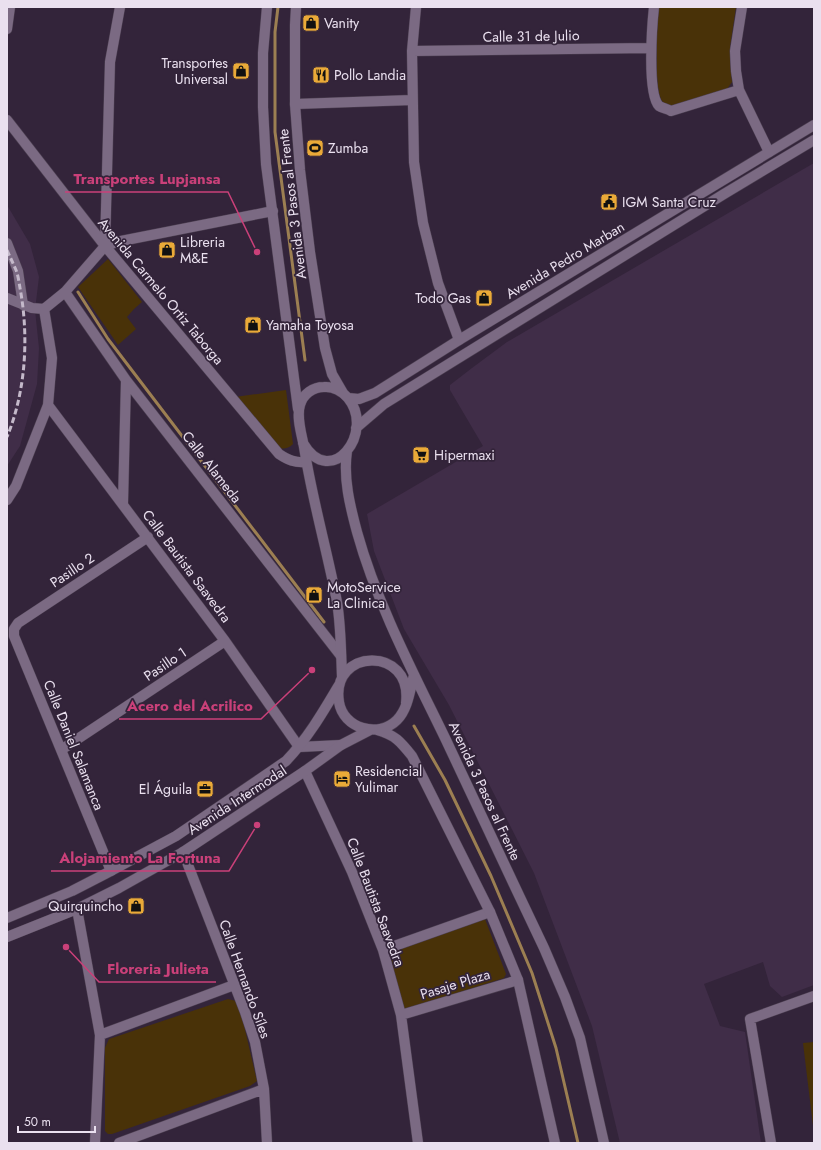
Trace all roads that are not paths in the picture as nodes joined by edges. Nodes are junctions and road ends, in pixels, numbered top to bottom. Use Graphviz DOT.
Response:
graph roads {
  1 [pos="10,7"];
  2 [pos="120,7"];
  3 [pos="267,7"];
  4 [pos="296,7"];
  5 [pos="416,7"];
  6 [pos="654,7"];
  7 [pos="742,7"];
  8 [pos="7,29"];
  9 [pos="650,48"];
  10 [pos="412,51"];
  11 [pos="739,90"];
  12 [pos="412,100"];
  13 [pos="295,104"];
  14 [pos="7,120"];
  15 [pos="814,125"];
  16 [pos="814,140"];
  17 [pos="769,152"];
  18 [pos="273,211"];
  19 [pos="7,243"];
  20 [pos="106,246"];
  21 [pos="65,292"];
  22 [pos="7,298"];
  23 [pos="23,304"];
  24 [pos="44,309"];
  25 [pos="459,340"];
  26 [pos="126,380"];
  27 [pos="346,396"];
  28 [pos="48,405"];
  29 [pos="299,415"];
  30 [pos="356,428"];
  31 [pos="303,443"];
  32 [pos="347,451"];
  33 [pos="306,462"];
  34 [pos="7,500"];
  35 [pos="123,503"];
  36 [pos="148,536"];
  37 [pos="14,629"];
  38 [pos="225,641"];
  39 [pos="342,656"];
  40 [pos="388,663"];
  41 [pos="414,675"];
  42 [pos="341,681"];
  43 [pos="406,704"];
  44 [pos="373,730"];
  45 [pos="341,745"];
  46 [pos="299,747"];
  47 [pos="61,750"];
  48 [pos="305,771"];
  49 [pos="183,852"];
  50 [pos="110,871"];
  51 [pos="77,909"];
  52 [pos="490,912"];
  53 [pos="8,918"];
  54 [pos="11,935"];
  55 [pos="383,950"];
  56 [pos="518,980"];
  57 [pos="234,985"];
  58 [pos="814,996"];
  59 [pos="401,1014"];
  60 [pos="100,1035"];
  61 [pos="264,1089"];
  62 [pos="95,1143"];
  63 [pos="119,1143"];
  64 [pos="268,1143"];
  65 [pos="418,1143"];
  66 [pos="555,1143"];
  67 [pos="604,1143"];
  68 [pos="771,1143"];
  1 -- 8 [label="street"];
  2 -- 20 [label="street"];
  3 -- 18 [label="street, Avenida 3 Pasos al Frente"];
  4 -- 13 [label="street, Avenida 3 Pasos al Frente"];
  5 -- 10 [label="street"];
  6 -- 9 [label="street"];
  7 -- 11 [label="street"];
  9 -- 10 [label="street, Calle 31 de Julio"];
  9 -- 11 [label="street"];
  10 -- 12 [label="street"];
  11 -- 17 [label="street"];
  12 -- 13 [label="street"];
  12 -- 25 [label="street"];
  13 -- 27 [label="street, Avenida 3 Pasos al Frente"];
  14 -- 20 [label="street, Avenida Carmelo Ortiz Taborga"];
  15 -- 17 [label="street, Avenida Pedro Marban"];
  16 -- 30 [label="street, Avenida Pedro Marban"];
  17 -- 25 [label="street, Avenida Pedro Marban"];
  18 -- 20 [label="street"];
  18 -- 29 [label="street, Avenida 3 Pasos al Frente"];
  19 -- 23 [label="street"];
  20 -- 21 [label="street"];
  20 -- 33 [label="street, Avenida Carmelo Ortiz Taborga"];
  21 -- 24 [label="street"];
  21 -- 26 [label="street, Calle Alameda"];
  22 -- 23 [label="street"];
  23 -- 24 [label="street"];
  24 -- 28 [label="street"];
  25 -- 27 [label="street, Avenida Pedro Marban"];
  26 -- 35 [label="street"];
  26 -- 39 [label="street, Calle Alameda"];
  27 -- 29 [label="street"];
  27 -- 30 [label="street"];
  28 -- 34 [label="street"];
  28 -- 35 [label="street, Calle Bautista Saavedra"];
  29 -- 31 [label="street"];
  30 -- 32 [label="street"];
  31 -- 32 [label="street"];
  31 -- 33 [label="street"];
  32 -- 41 [label="street, Avenida 3 Pasos al Frente"];
  33 -- 39 [label="street"];
  35 -- 36 [label="street, Calle Bautista Saavedra"];
  36 -- 37 [label="street, Pasillo 2"];
  36 -- 38 [label="street, Calle Bautista Saavedra"];
  37 -- 47 [label="street, Calle Daniel Salamanca"];
  38 -- 46 [label="street, Calle Bautista Saavedra"];
  38 -- 47 [label="street, Pasillo 1"];
  39 -- 42 [label="street"];
  40 -- 41 [label="street"];
  40 -- 42 [label="street"];
  40 -- 43 [label="street"];
  41 -- 43 [label="street"];
  41 -- 67 [label="street, Avenida 3 Pasos al Frente"];
  42 -- 44 [label="street"];
  42 -- 46 [label="street, Avenida Intermodal"];
  43 -- 44 [label="street"];
  44 -- 45 [label="street, Avenida Intermodal"];
  44 -- 52 [label="street"];
  45 -- 46 [label="street"];
  45 -- 48 [label="street, Avenida Intermodal"];
  46 -- 50 [label="street, Avenida Intermodal"];
  47 -- 50 [label="street, Calle Daniel Salamanca"];
  48 -- 49 [label="street, Avenida Intermodal"];
  48 -- 55 [label="street, Calle Bautista Saavedra"];
  49 -- 51 [label="street, Avenida Intermodal"];
  49 -- 57 [label="street, Calle Hernando Síles"];
  50 -- 53 [label="street, Avenida Intermodal"];
  51 -- 54 [label="street, Avenida Intermodal"];
  51 -- 60 [label="street"];
  52 -- 55 [label="street"];
  52 -- 56 [label="street"];
  53 -- 54 [label="street"];
  55 -- 59 [label="street, Calle Bautista Saavedra"];
  56 -- 59 [label="street, Pasaje Plaza"];
  56 -- 66 [label="street"];
  57 -- 60 [label="street"];
  57 -- 61 [label="street, Calle Hernando Síles"];
  58 -- 68 [label="street"];
  59 -- 65 [label="street, Calle Bautista Saavedra"];
  60 -- 62 [label="street"];
  61 -- 63 [label="street"];
  61 -- 64 [label="street, Calle Hernando Síles"];
}
